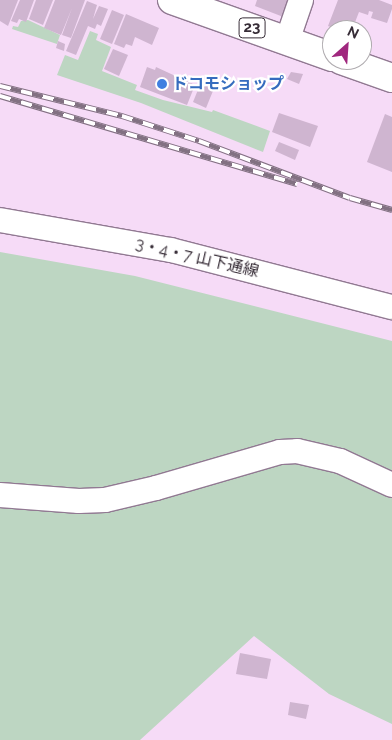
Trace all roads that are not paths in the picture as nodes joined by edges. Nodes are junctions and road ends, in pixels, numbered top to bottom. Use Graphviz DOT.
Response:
graph roads {
  1 [pos="172,0"];
  2 [pos="301,0"];
  3 [pos="288,41"];
  4 [pos="322,53"];
  5 [pos="369,70"];
  6 [pos="392,78"];
  7 [pos="0,220"];
  8 [pos="392,307"];
  9 [pos="392,485"];
  10 [pos="0,494"];
  1 -- 3 [label="main road, 23"];
  2 -- 3 [label="street"];
  3 -- 4 [label="main road, 23"];
  5 -- 6 [label="main road"];
  7 -- 8 [label="street, 3・4・7 山下通線"];
  9 -- 10 [label="street"];
}
